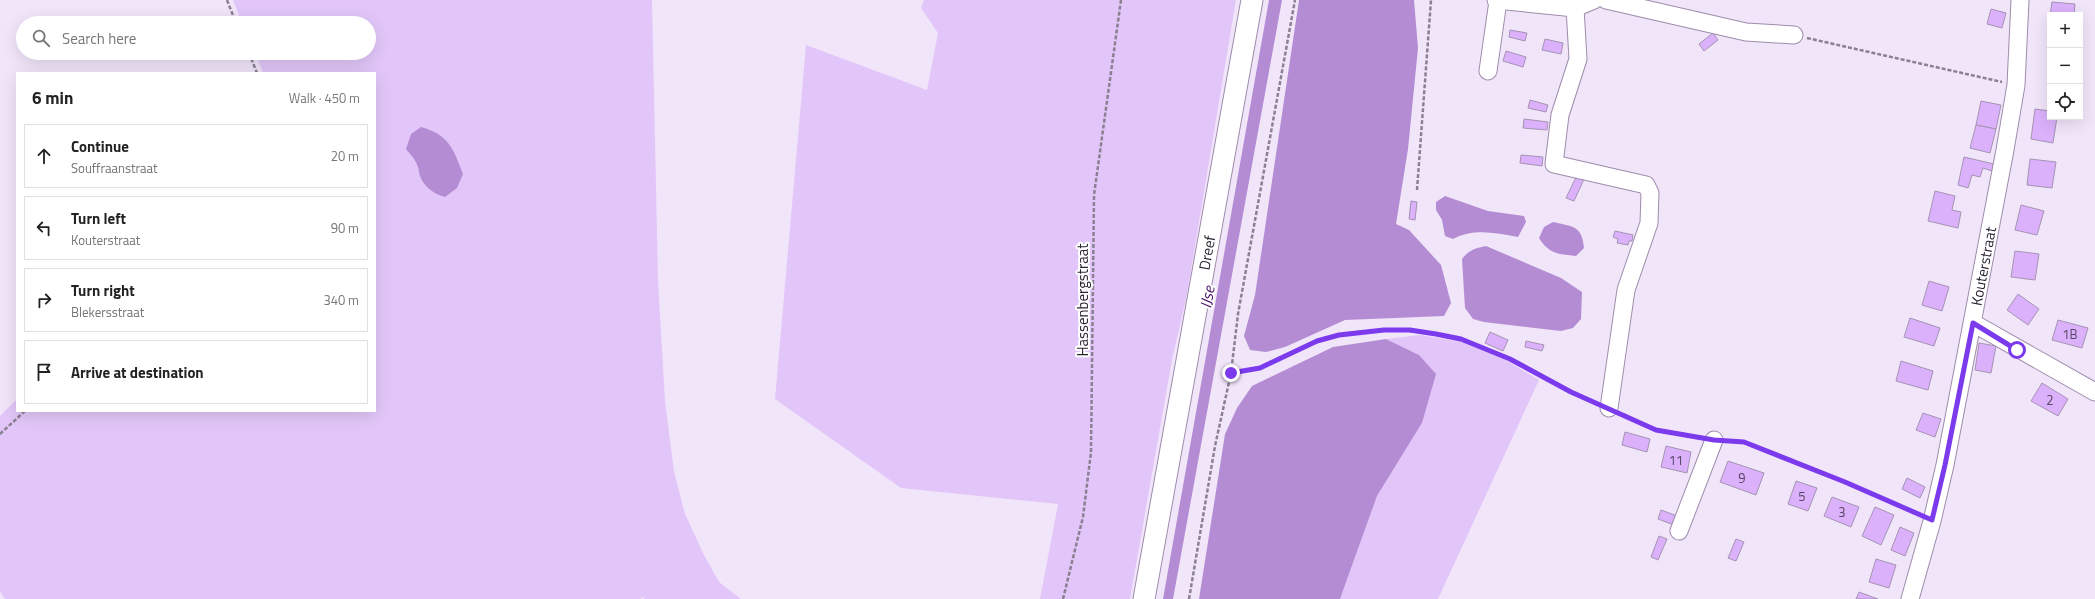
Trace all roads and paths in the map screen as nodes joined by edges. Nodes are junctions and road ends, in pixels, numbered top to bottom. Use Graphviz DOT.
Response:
graph roads {
  1 [pos="227,0"];
  2 [pos="1121,0"];
  3 [pos="1252,0"];
  4 [pos="1295,0"];
  5 [pos="1431,0"];
  6 [pos="1594,0"];
  7 [pos="1606,0"];
  8 [pos="2020,0"];
  9 [pos="1497,1"];
  10 [pos="1575,8"];
  11 [pos="233,16"];
  12 [pos="1794,35"];
  13 [pos="252,60"];
  14 [pos="1488,71"];
  15 [pos="257,72"];
  16 [pos="2016,85"];
  17 [pos="1417,190"];
  18 [pos="1973,323"];
  19 [pos="1231,373"];
  20 [pos="2095,392"];
  21 [pos="1609,408"];
  22 [pos="24,412"];
  23 [pos="0,434"];
  24 [pos="1714,440"];
  25 [pos="1932,520"];
  26 [pos="1679,531"];
  27 [pos="1063,599"];
  28 [pos="1144,599"];
  29 [pos="1189,599"];
  30 [pos="1910,599"];
  1 -- 11 [label="path"];
  2 -- 27 [label="path, Hassenbergstraat"];
  3 -- 28 [label="main road, Dreef"];
  4 -- 19 [label="path"];
  5 -- 17 [label="path"];
  6 -- 10 [label="street"];
  7 -- 12 [label="street"];
  8 -- 16 [label="street, Kouterstraat"];
  9 -- 10 [label="street"];
  9 -- 14 [label="street"];
  10 -- 21 [label="street"];
  12 -- 16 [label="path"];
  13 -- 15 [label="path"];
  16 -- 18 [label="street, Kouterstraat"];
  18 -- 20 [label="street"];
  18 -- 25 [label="street, Kouterstraat"];
  19 -- 21 [label="path"];
  19 -- 29 [label="path"];
  21 -- 24 [label="path"];
  22 -- 23 [label="path"];
  24 -- 25 [label="path"];
  24 -- 26 [label="street"];
  25 -- 30 [label="street, Kouterstraat"];
}
